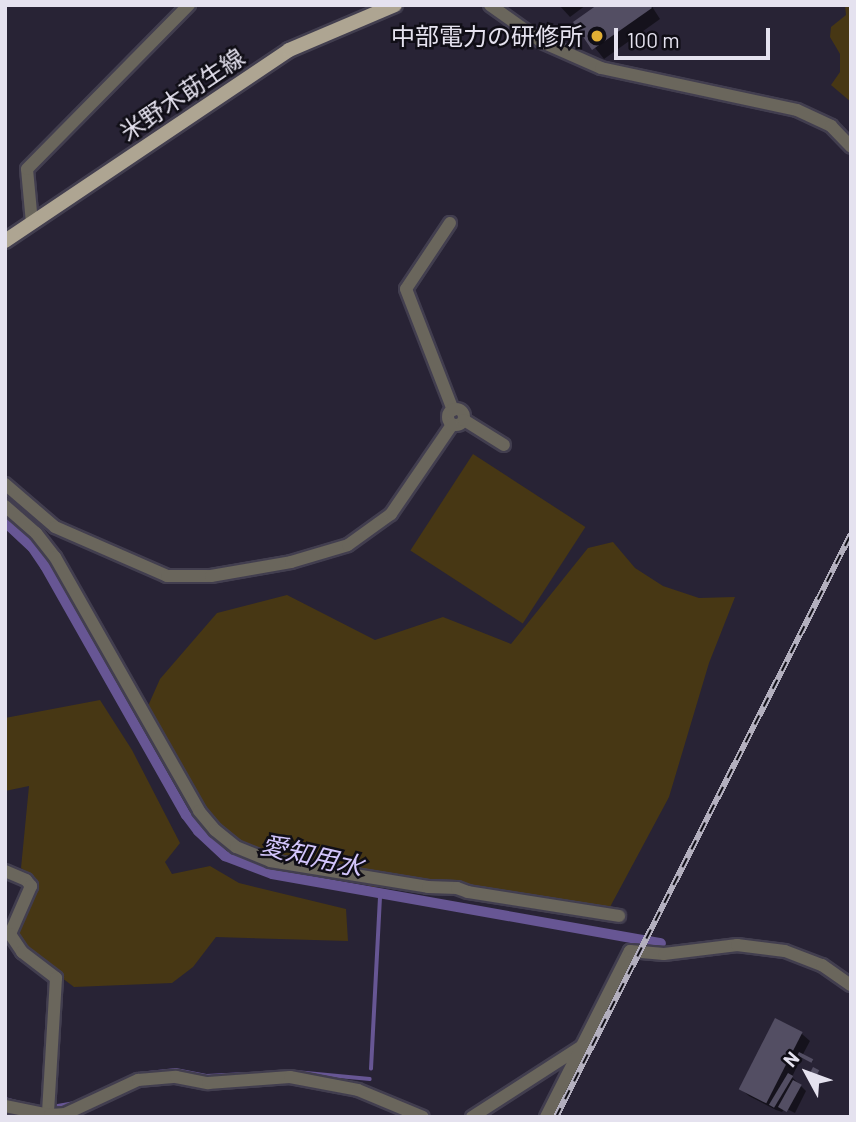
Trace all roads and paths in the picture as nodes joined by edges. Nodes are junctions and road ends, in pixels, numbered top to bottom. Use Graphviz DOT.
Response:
graph roads {
  1 [pos="189,5"];
  2 [pos="395,5"];
  3 [pos="491,5"];
  4 [pos="851,147"];
  5 [pos="32,223"];
  6 [pos="450,223"];
  7 [pos="5,241"];
  8 [pos="458,422"];
  9 [pos="504,445"];
  10 [pos="5,484"];
  11 [pos="5,506"];
  12 [pos="5,871"];
  13 [pos="619,916"];
  14 [pos="851,985"];
  15 [pos="582,1045"];
  16 [pos="5,1106"];
  17 [pos="48,1114"];
  18 [pos="423,1117"];
  19 [pos="472,1117"];
  20 [pos="546,1117"];
  1 -- 5 [label="street"];
  2 -- 5 [label="main road, 米野木莇生線"];
  3 -- 4 [label="street"];
  5 -- 7 [label="main road, 米野木莇生線"];
  6 -- 8 [label="street"];
  8 -- 9 [label="street"];
  8 -- 10 [label="street"];
  11 -- 13 [label="street"];
  12 -- 17 [label="street"];
  14 -- 15 [label="street"];
  15 -- 19 [label="street"];
  15 -- 20 [label="street"];
  16 -- 17 [label="street"];
  17 -- 18 [label="street"];
}
